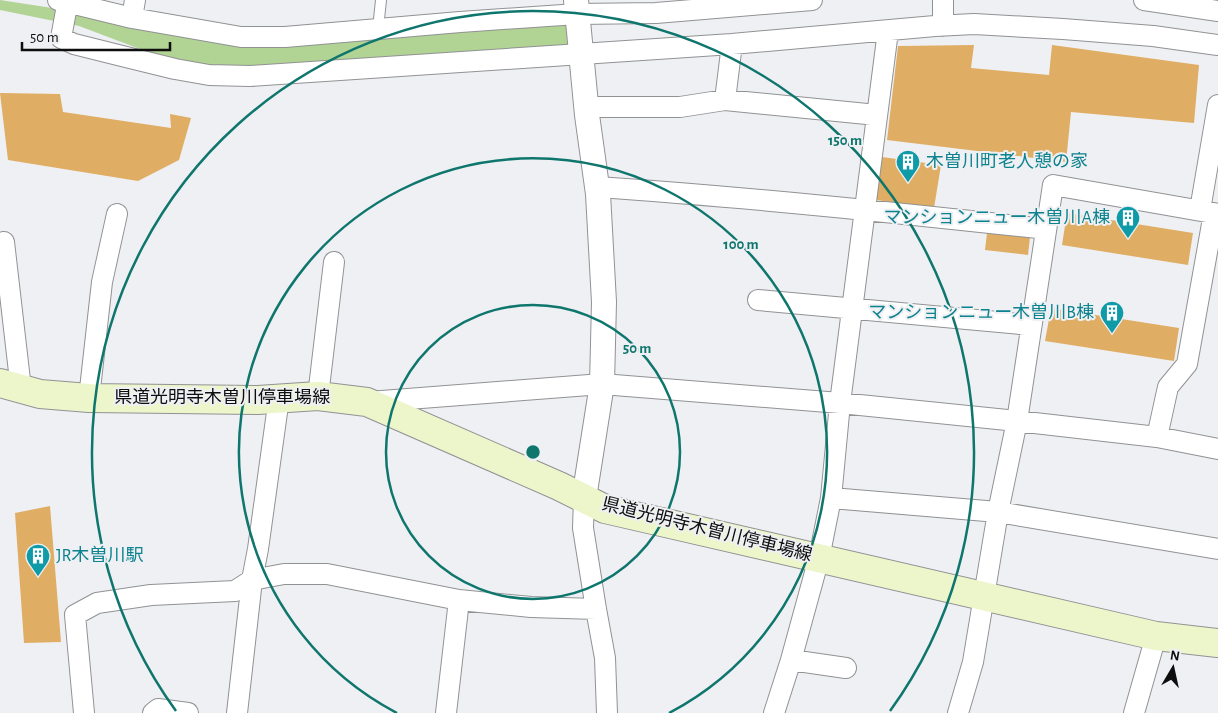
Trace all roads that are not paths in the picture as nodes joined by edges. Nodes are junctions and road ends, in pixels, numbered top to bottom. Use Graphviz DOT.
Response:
graph roads {
  1 [pos="381,0"];
  2 [pos="812,0"];
  3 [pos="943,0"];
  4 [pos="1144,0"];
  5 [pos="65,1"];
  6 [pos="577,7"];
  7 [pos="134,9"];
  8 [pos="1218,11"];
  9 [pos="943,26"];
  10 [pos="378,29"];
  11 [pos="888,31"];
  12 [pos="732,44"];
  13 [pos="1218,45"];
  14 [pos="581,54"];
  15 [pos="725,100"];
  16 [pos="1218,105"];
  17 [pos="586,107"];
  18 [pos="877,115"];
  19 [pos="1214,158"];
  20 [pos="597,187"];
  21 [pos="865,210"];
  22 [pos="1211,212"];
  23 [pos="117,214"];
  24 [pos="1046,229"];
  25 [pos="4,242"];
  26 [pos="334,262"];
  27 [pos="758,300"];
  28 [pos="852,308"];
  29 [pos="1031,325"];
  30 [pos="602,384"];
  31 [pos="10,386"];
  32 [pos="318,396"];
  33 [pos="89,398"];
  34 [pos="279,398"];
  35 [pos="367,402"];
  36 [pos="840,403"];
  37 [pos="1017,421"];
  38 [pos="1158,437"];
  39 [pos="1218,449"];
  40 [pos="584,498"];
  41 [pos="831,498"];
  42 [pos="998,512"];
  43 [pos="1218,549"];
  44 [pos="818,558"];
  45 [pos="252,580"];
  46 [pos="983,596"];
  47 [pos="459,600"];
  48 [pos="596,609"];
  49 [pos="1156,636"];
  50 [pos="1218,643"];
  51 [pos="791,660"];
  52 [pos="846,668"];
  53 [pos="84,713"];
  54 [pos="153,713"];
  55 [pos="188,713"];
  56 [pos="236,713"];
  57 [pos="446,713"];
  58 [pos="607,713"];
  59 [pos="774,713"];
  60 [pos="958,713"];
  61 [pos="1134,713"];
  1 -- 10 [label="lane"];
  2 -- 6 [label="street"];
  3 -- 9 [label="street"];
  4 -- 8 [label="street"];
  5 -- 7 [label="street"];
  5 -- 14 [label="street"];
  6 -- 10 [label="street"];
  6 -- 14 [label="street"];
  7 -- 10 [label="street"];
  9 -- 11 [label="street"];
  9 -- 13 [label="street"];
  11 -- 12 [label="street"];
  11 -- 18 [label="street"];
  12 -- 14 [label="street"];
  12 -- 15 [label="street"];
  14 -- 17 [label="street"];
  15 -- 17 [label="street"];
  15 -- 18 [label="street"];
  16 -- 19 [label="street"];
  17 -- 20 [label="street"];
  18 -- 21 [label="street"];
  19 -- 22 [label="street"];
  20 -- 21 [label="street"];
  20 -- 30 [label="street"];
  21 -- 24 [label="street"];
  21 -- 28 [label="street"];
  22 -- 24 [label="street"];
  22 -- 38 [label="street"];
  23 -- 33 [label="street"];
  24 -- 29 [label="street"];
  25 -- 31 [label="street"];
  26 -- 32 [label="street"];
  27 -- 28 [label="street"];
  28 -- 29 [label="street"];
  28 -- 36 [label="street"];
  29 -- 37 [label="street"];
  30 -- 35 [label="street"];
  30 -- 36 [label="street"];
  30 -- 40 [label="street"];
  31 -- 33 [label="main road, 県道光明寺木曽川停車場線"];
  32 -- 34 [label="main road, 県道光明寺木曽川停車場線"];
  32 -- 35 [label="main road, 県道光明寺木曽川停車場線"];
  33 -- 34 [label="main road, 県道光明寺木曽川停車場線"];
  34 -- 45 [label="street"];
  35 -- 40 [label="main road, 県道光明寺木曽川停車場線"];
  36 -- 37 [label="street"];
  36 -- 41 [label="street"];
  37 -- 38 [label="street"];
  37 -- 42 [label="street"];
  38 -- 39 [label="street"];
  40 -- 44 [label="main road, 県道光明寺木曽川停車場線"];
  40 -- 48 [label="street"];
  41 -- 42 [label="street"];
  41 -- 44 [label="street"];
  42 -- 43 [label="street"];
  42 -- 46 [label="street"];
  44 -- 46 [label="main road, 県道光明寺木曽川停車場線"];
  44 -- 51 [label="street"];
  45 -- 47 [label="street"];
  45 -- 53 [label="street"];
  45 -- 56 [label="street"];
  46 -- 49 [label="main road, 県道光明寺木曽川停車場線"];
  46 -- 60 [label="street"];
  47 -- 48 [label="street"];
  47 -- 57 [label="street"];
  48 -- 58 [label="street"];
  49 -- 50 [label="main road, 県道光明寺木曽川停車場線"];
  49 -- 61 [label="street"];
  51 -- 52 [label="street"];
  51 -- 59 [label="street"];
  54 -- 55 [label="street"];
}
